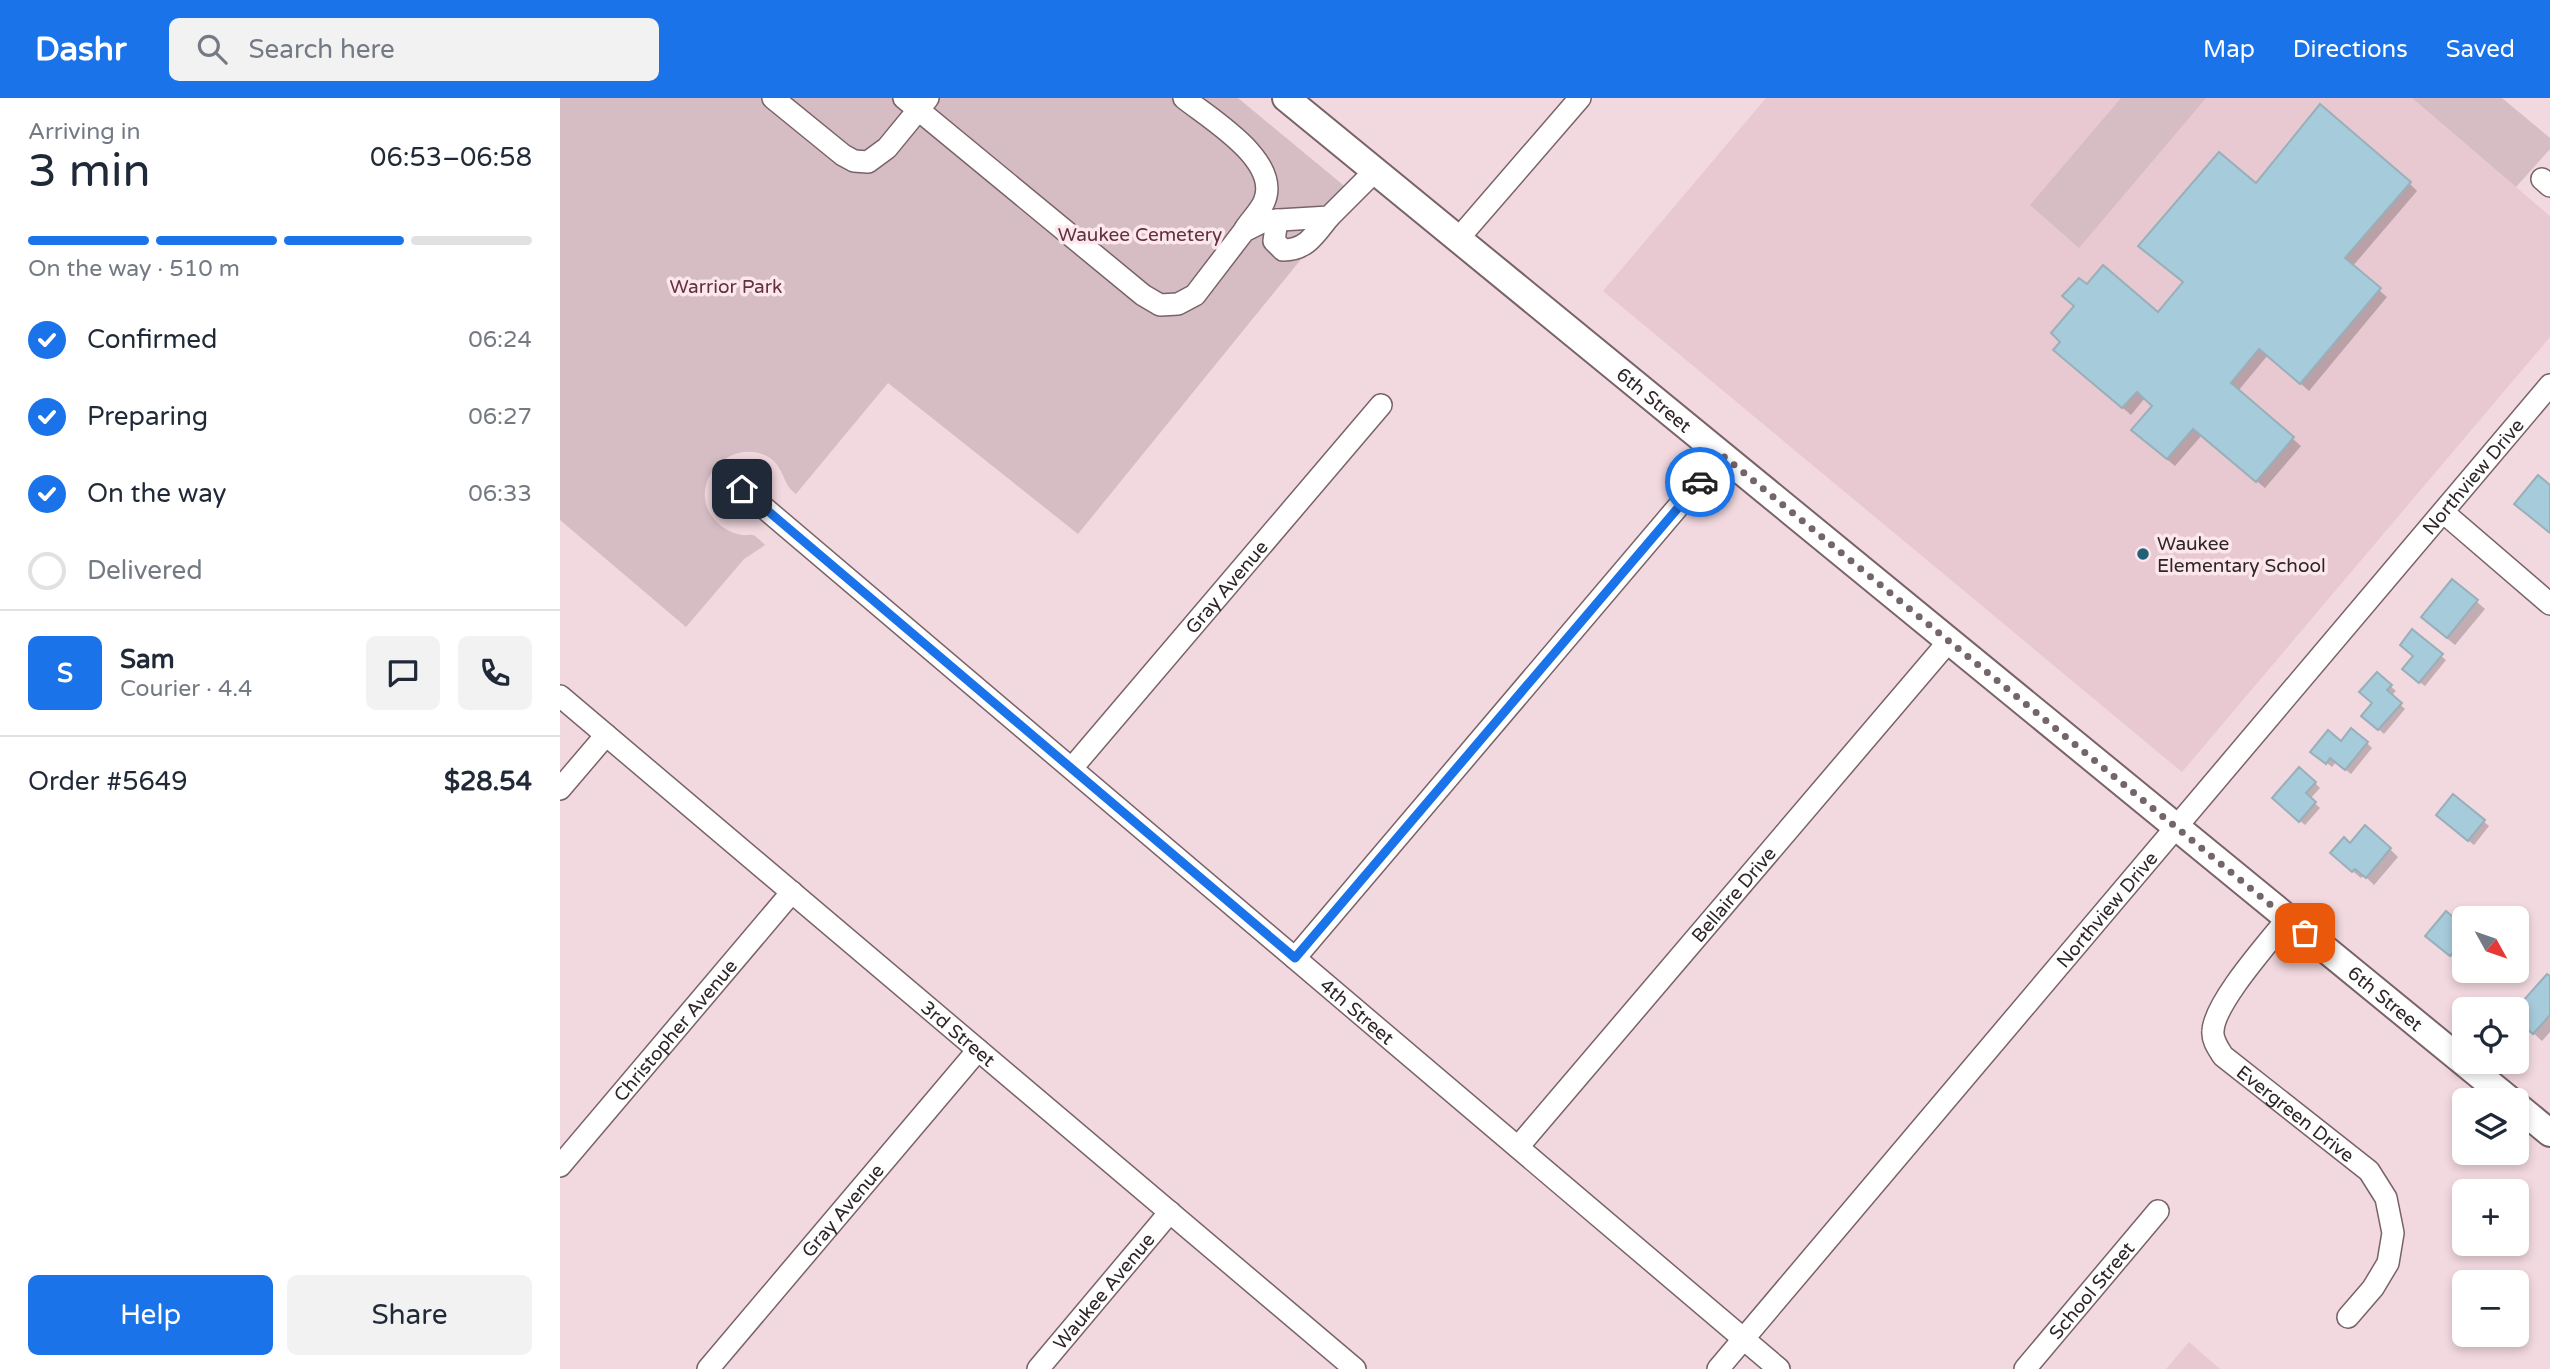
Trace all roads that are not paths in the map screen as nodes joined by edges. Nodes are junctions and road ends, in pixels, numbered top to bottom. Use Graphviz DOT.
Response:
graph roads {
  1 [pos="773,98"];
  2 [pos="1184,98"];
  3 [pos="1286,98"];
  4 [pos="1580,98"];
  5 [pos="917,102"];
  6 [pos="1375,171"];
  7 [pos="1329,217"];
  8 [pos="1277,220"];
  9 [pos="1244,231"];
  10 [pos="1458,239"];
  11 [pos="2550,385"];
  12 [pos="1381,405"];
  13 [pos="1722,455"];
  14 [pos="742,489"];
  15 [pos="2443,512"];
  16 [pos="2550,604"];
  17 [pos="1949,641"];
  18 [pos="560,696"];
  19 [pos="606,735"];
  20 [pos="1072,768"];
  21 [pos="560,789"];
  22 [pos="2176,827"];
  23 [pos="792,892"];
  24 [pos="2288,918"];
  25 [pos="1295,958"];
  26 [pos="978,1050"];
  27 [pos="2495,1088"];
  28 [pos="2529,1116"];
  29 [pos="2550,1133"];
  30 [pos="1518,1147"];
  31 [pos="560,1166"];
  32 [pos="2158,1211"];
  33 [pos="1170,1212"];
  34 [pos="2348,1317"];
  35 [pos="1744,1339"];
  36 [pos="708,1369"];
  37 [pos="1038,1369"];
  38 [pos="1355,1369"];
  39 [pos="1718,1369"];
  40 [pos="1779,1369"];
  41 [pos="2025,1369"];
  1 -- 5 [label="street"];
  2 -- 9 [label="street"];
  3 -- 6 [label="main road, 6th Street"];
  4 -- 10 [label="street"];
  5 -- 9 [label="street"];
  6 -- 7 [label="street"];
  6 -- 10 [label="main road, 6th Street"];
  7 -- 8 [label="street"];
  7 -- 8 [label="street"];
  8 -- 9 [label="street"];
  10 -- 13 [label="main road, 6th Street"];
  11 -- 15 [label="street, Northview Drive"];
  12 -- 20 [label="street, Gray Avenue"];
  13 -- 17 [label="main road, 6th Street"];
  13 -- 25 [label="street"];
  14 -- 20 [label="street, 4th Street"];
  15 -- 16 [label="street"];
  15 -- 22 [label="street, Northview Drive"];
  17 -- 22 [label="main road, 6th Street"];
  17 -- 30 [label="street, Bellaire Drive"];
  18 -- 19 [label="street, 3rd Street"];
  19 -- 21 [label="street"];
  19 -- 23 [label="street, 3rd Street"];
  20 -- 25 [label="street, 4th Street"];
  22 -- 24 [label="main road, 6th Street"];
  22 -- 35 [label="street, Northview Drive"];
  23 -- 26 [label="street, 3rd Street"];
  23 -- 31 [label="street, Christopher Avenue"];
  24 -- 27 [label="main road, 6th Street"];
  24 -- 34 [label="street, Evergreen Drive"];
  25 -- 30 [label="street, 4th Street"];
  26 -- 33 [label="street, 3rd Street"];
  26 -- 36 [label="street, Gray Avenue"];
  28 -- 29 [label="main road"];
  30 -- 35 [label="street, 4th Street"];
  32 -- 41 [label="street, School Street"];
  33 -- 37 [label="street, Waukee Avenue"];
  33 -- 38 [label="street, 3rd Street"];
  35 -- 39 [label="street, Northview Drive"];
  35 -- 40 [label="street, 4th Street"];
}
